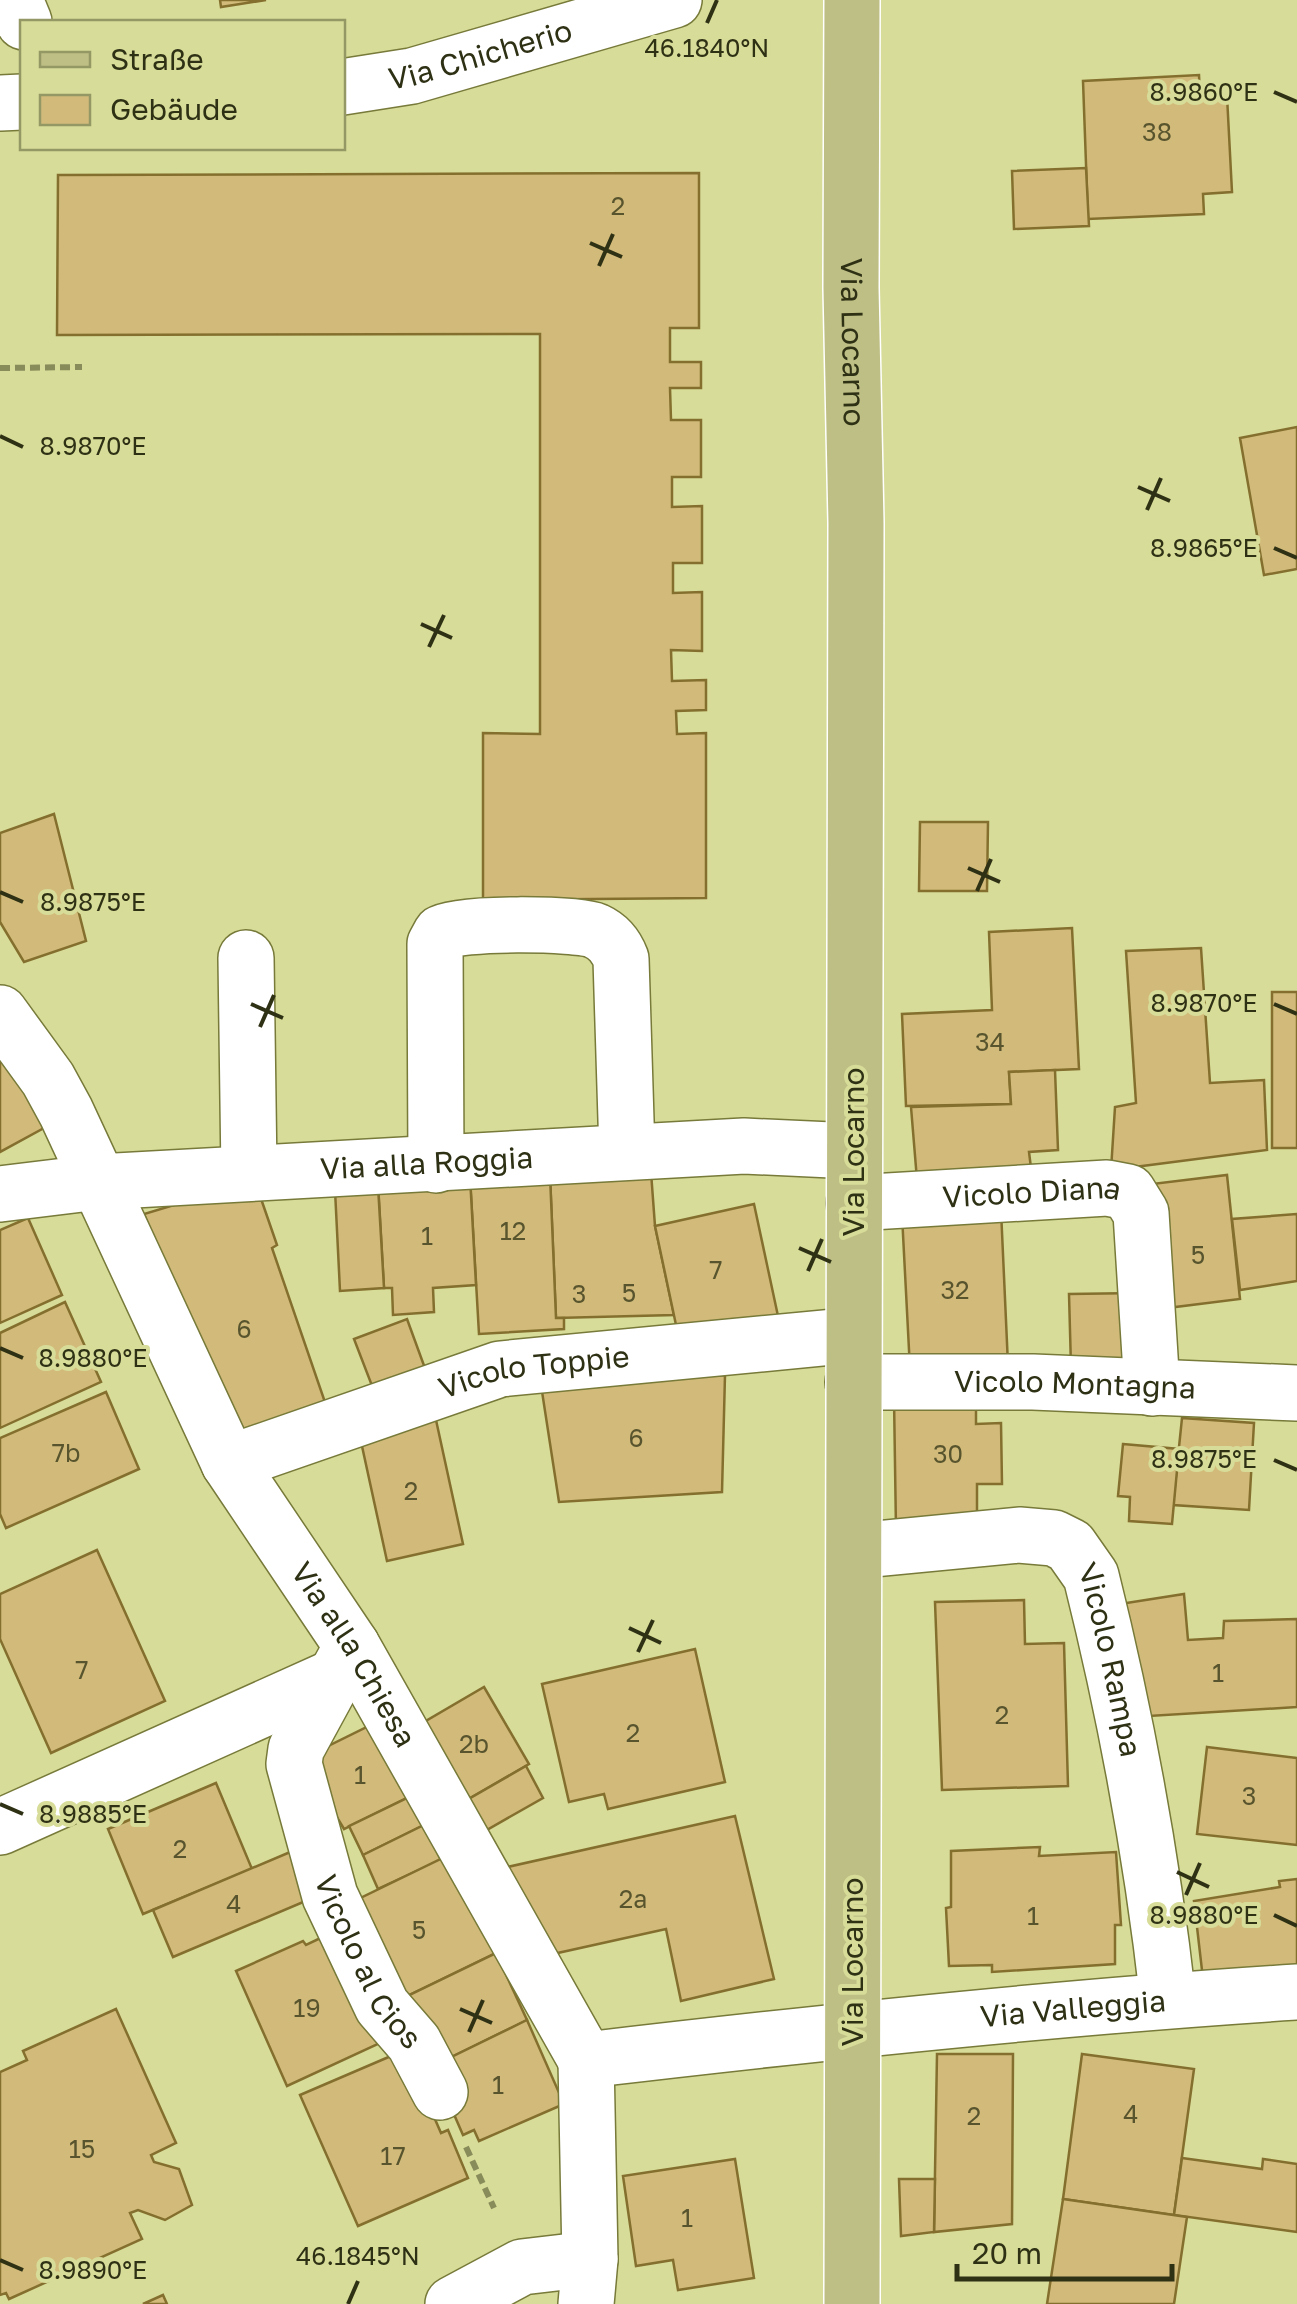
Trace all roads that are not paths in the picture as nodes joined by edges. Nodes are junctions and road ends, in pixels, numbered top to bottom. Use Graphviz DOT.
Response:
graph roads {
  1 [pos="674,0"];
  2 [pos="852,0"];
  3 [pos="345,86"];
  4 [pos="246,958"];
  5 [pos="0,1013"];
  6 [pos="627,1152"];
  7 [pos="436,1165"];
  8 [pos="249,1174"];
  9 [pos="854,1177"];
  10 [pos="98,1182"];
  11 [pos="0,1194"];
  12 [pos="854,1359"];
  13 [pos="1152,1388"];
  14 [pos="1297,1393"];
  15 [pos="229,1463"];
  16 [pos="854,1550"];
  17 [pos="343,1662"];
  18 [pos="2,1822"];
  19 [pos="1297,1992"];
  20 [pos="1168,2000"];
  21 [pos="852,2028"];
  22 [pos="586,2060"];
  23 [pos="440,2092"];
  24 [pos="588,2282"];
  25 [pos="452,2304"];
  26 [pos="852,2304"];
  1 -- 3 [label="street, Via Chicherio"];
  2 -- 9 [label="main road, Via Locarno"];
  4 -- 8 [label="street"];
  5 -- 10 [label="street, Via alla Chiesa"];
  6 -- 7 [label="street, Via alla Roggia"];
  6 -- 7 [label="street"];
  6 -- 9 [label="street, Via alla Roggia"];
  7 -- 8 [label="street, Via alla Roggia"];
  8 -- 10 [label="street, Via alla Roggia"];
  9 -- 12 [label="main road, Via Locarno"];
  9 -- 13 [label="street, Vicolo Diana"];
  10 -- 11 [label="street, Via alla Roggia"];
  10 -- 15 [label="street, Via alla Chiesa"];
  12 -- 13 [label="street, Vicolo Montagna"];
  12 -- 15 [label="street, Vicolo Toppie"];
  12 -- 16 [label="main road, Via Locarno"];
  13 -- 14 [label="street, Vicolo Montagna"];
  15 -- 17 [label="street, Via alla Chiesa"];
  16 -- 20 [label="street, Vicolo Rampa"];
  16 -- 21 [label="main road, Via Locarno"];
  17 -- 18 [label="street"];
  17 -- 22 [label="street, Via alla Chiesa"];
  17 -- 23 [label="street, Vicolo al Cios"];
  19 -- 20 [label="street, Via Valleggia"];
  20 -- 21 [label="street, Via Valleggia"];
  21 -- 22 [label="street"];
  21 -- 26 [label="main road, Via Locarno"];
  22 -- 24 [label="street"];
  24 -- 25 [label="street"];
}
